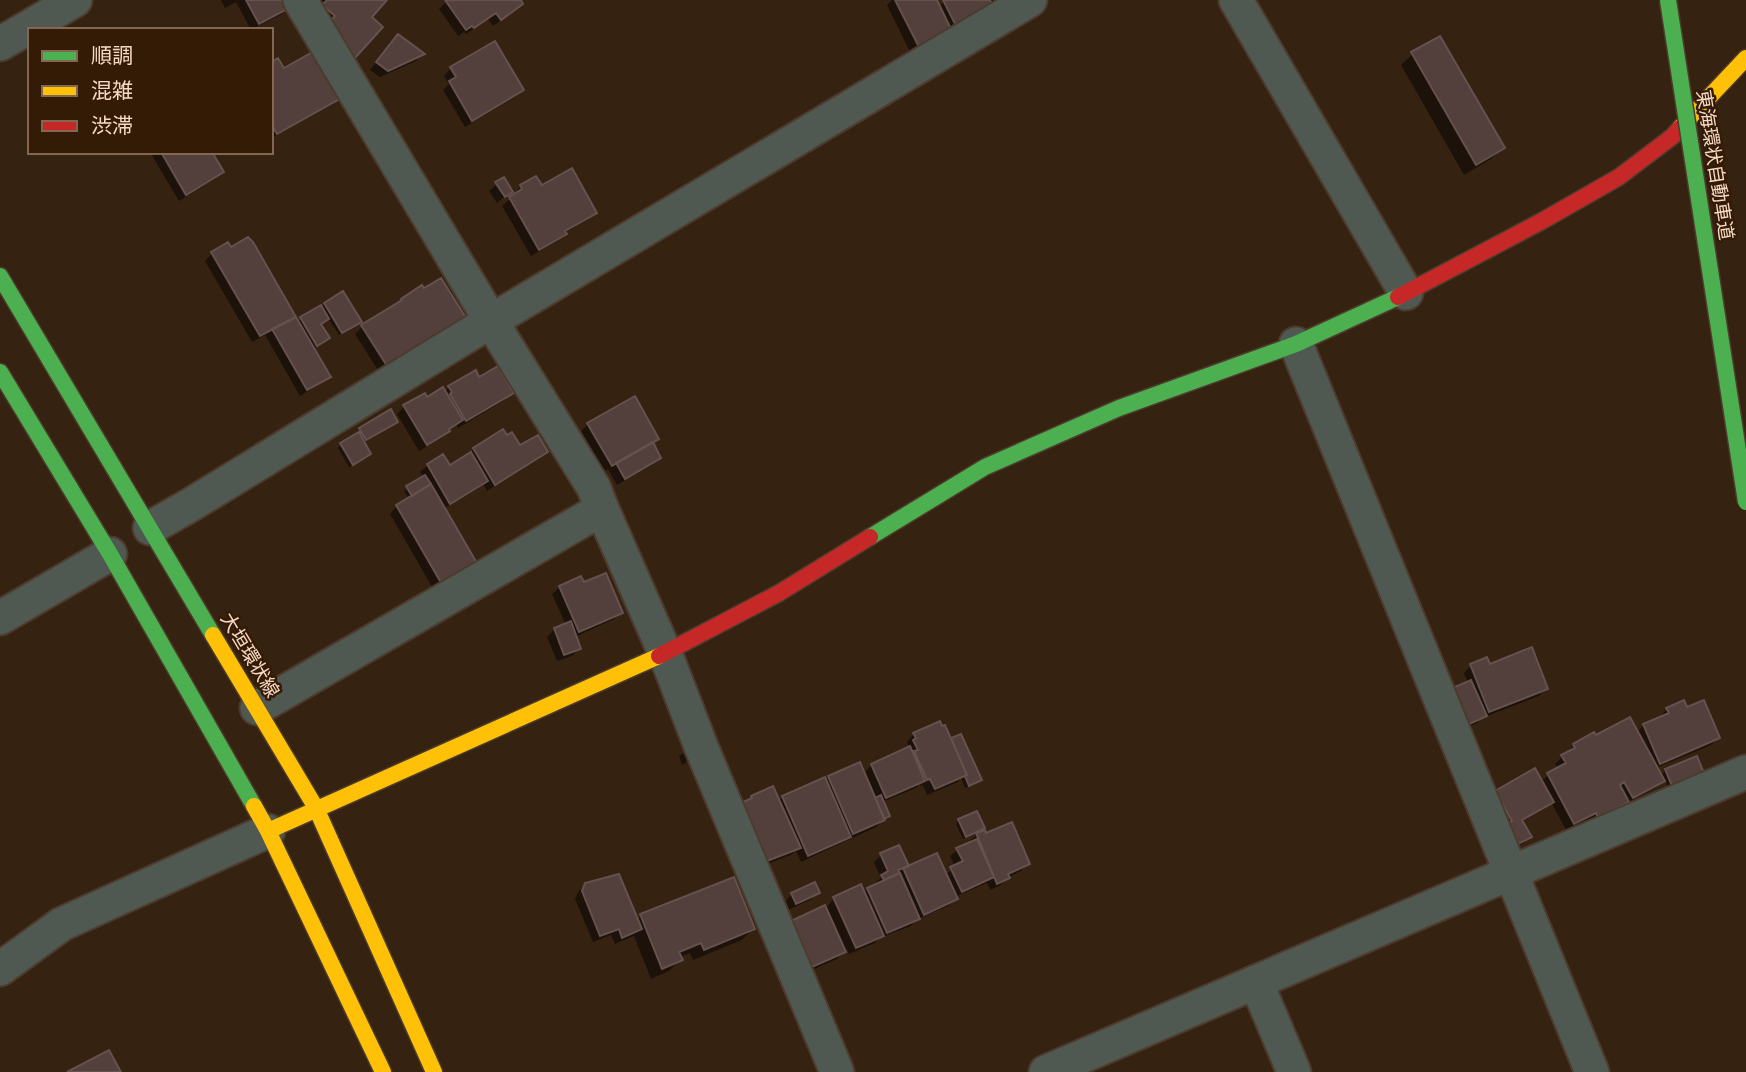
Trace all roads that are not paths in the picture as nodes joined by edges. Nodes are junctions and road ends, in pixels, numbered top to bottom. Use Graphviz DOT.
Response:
graph roads {
  1 [pos="75,0"];
  2 [pos="300,0"];
  3 [pos="1030,0"];
  4 [pos="1236,0"];
  5 [pos="1668,0"];
  6 [pos="0,44"];
  7 [pos="1746,58"];
  8 [pos="0,276"];
  9 [pos="1406,293"];
  10 [pos="491,321"];
  11 [pos="1296,344"];
  12 [pos="0,372"];
  13 [pos="1746,502"];
  14 [pos="602,509"];
  15 [pos="150,528"];
  16 [pos="110,554"];
  17 [pos="0,618"];
  18 [pos="665,653"];
  19 [pos="257,708"];
  20 [pos="1746,772"];
  21 [pos="316,808"];
  22 [pos="268,831"];
  23 [pos="1511,872"];
  24 [pos="0,969"];
  25 [pos="1256,982"];
  26 [pos="383,1072"];
  27 [pos="434,1072"];
  28 [pos="837,1072"];
  29 [pos="1046,1072"];
  30 [pos="1294,1072"];
  31 [pos="1592,1072"];
  1 -- 6 [label="street"];
  2 -- 10 [label="street"];
  3 -- 10 [label="street"];
  4 -- 9 [label="street"];
  5 -- 13 [label="main road, 東海環状自動車道, bridge"];
  7 -- 9 [label="main road"];
  8 -- 15 [label="main road, 大垣環状線"];
  9 -- 11 [label="main road"];
  10 -- 14 [label="street"];
  10 -- 15 [label="street"];
  11 -- 18 [label="main road"];
  11 -- 23 [label="street"];
  12 -- 16 [label="main road"];
  14 -- 18 [label="street"];
  14 -- 19 [label="street"];
  15 -- 19 [label="main road, 大垣環状線"];
  16 -- 17 [label="street"];
  16 -- 22 [label="main road"];
  18 -- 21 [label="main road"];
  18 -- 28 [label="street"];
  19 -- 21 [label="main road, 大垣環状線"];
  20 -- 23 [label="street"];
  21 -- 22 [label="main road"];
  21 -- 27 [label="main road, 大垣環状線"];
  22 -- 24 [label="street"];
  22 -- 26 [label="main road"];
  23 -- 25 [label="street"];
  23 -- 31 [label="street"];
  25 -- 29 [label="street"];
  25 -- 30 [label="street"];
}
